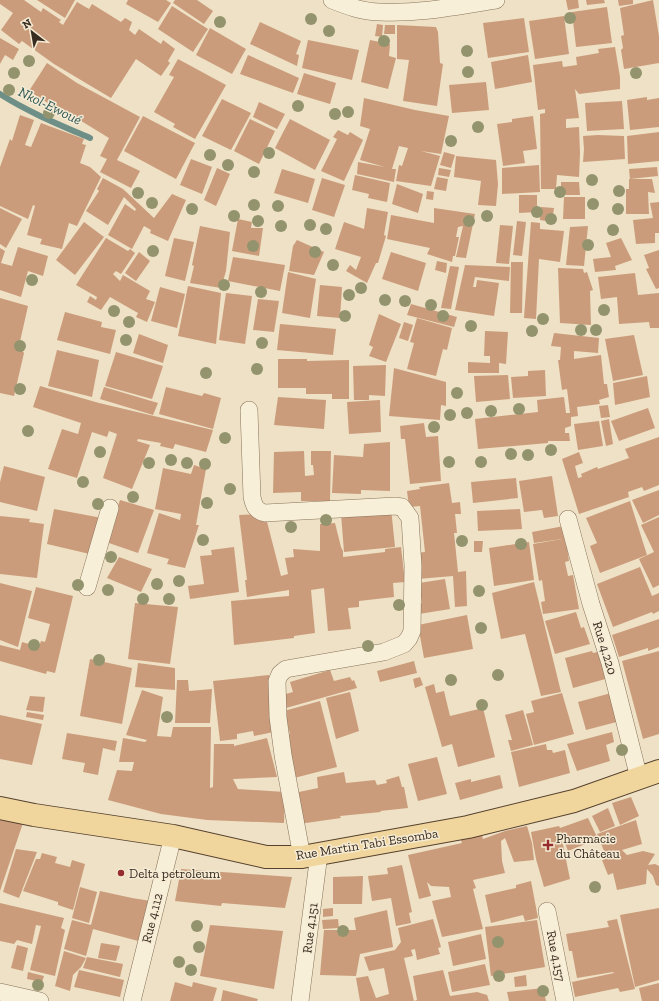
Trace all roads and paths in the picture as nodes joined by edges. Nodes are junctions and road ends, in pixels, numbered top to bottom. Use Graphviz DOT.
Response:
graph roads {
  1 [pos="332,0"];
  2 [pos="496,0"];
  3 [pos="249,410"];
  4 [pos="110,508"];
  5 [pos="568,519"];
  6 [pos="87,586"];
  7 [pos="649,775"];
  8 [pos="0,808"];
  9 [pos="173,836"];
  10 [pos="311,856"];
  11 [pos="547,911"];
  12 [pos="0,992"];
  13 [pos="40,1001"];
  14 [pos="132,1001"];
  15 [pos="300,1001"];
  16 [pos="565,1001"];
  1 -- 2 [label="street"];
  3 -- 10 [label="street, Rue 4.151"];
  4 -- 6 [label="street"];
  5 -- 7 [label="street, Rue 4.220"];
  7 -- 10 [label="main road, Rue Martin Tabi Essomba"];
  8 -- 9 [label="main road, Rue Martin Tabi Essomba"];
  9 -- 10 [label="main road, Rue Martin Tabi Essomba"];
  9 -- 14 [label="street, Rue 4.112"];
  10 -- 15 [label="street, Rue 4.151"];
  11 -- 16 [label="street, Rue 4.157"];
  12 -- 13 [label="street"];
}
